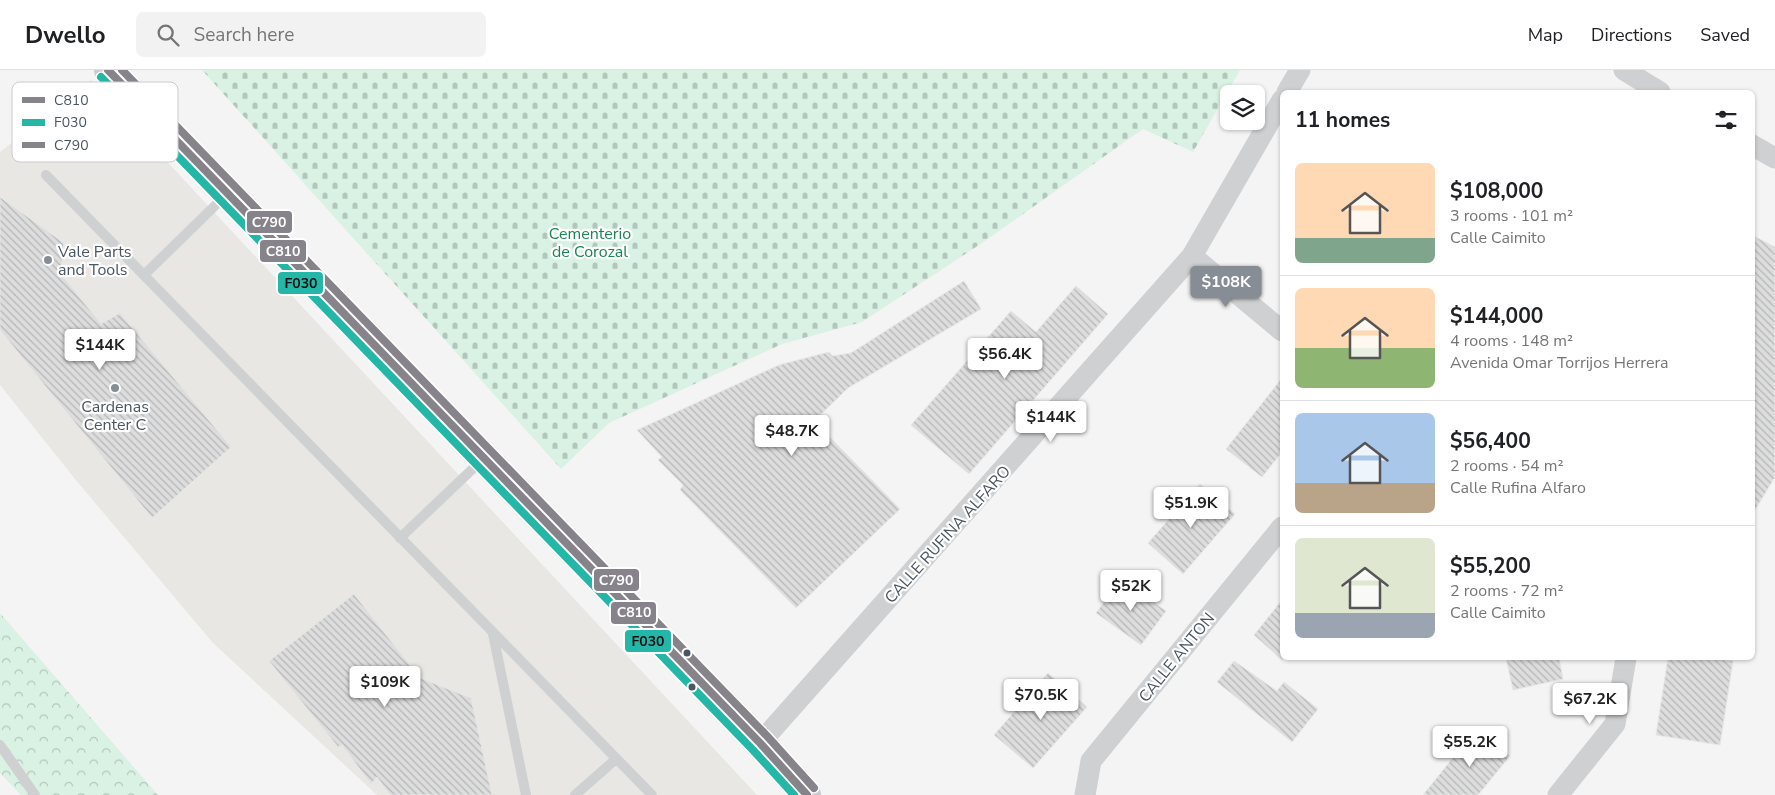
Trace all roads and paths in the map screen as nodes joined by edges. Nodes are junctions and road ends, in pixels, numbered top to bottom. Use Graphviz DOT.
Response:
graph roads {
  1 [pos="108,70"];
  2 [pos="1300,70"];
  3 [pos="1624,70"];
  4 [pos="120,82"];
  5 [pos="1288,90"];
  6 [pos="1657,90"];
  7 [pos="1280,103"];
  8 [pos="178,143"];
  9 [pos="1755,147"];
  10 [pos="1775,158"];
  11 [pos="46,175"];
  12 [pos="227,194"];
  13 [pos="1192,256"];
  14 [pos="144,275"];
  15 [pos="1280,329"];
  16 [pos="484,459"];
  17 [pos="1280,529"];
  18 [pos="400,538"];
  19 [pos="493,633"];
  20 [pos="1626,660"];
  21 [pos="760,744"];
  22 [pos="0,745"];
  23 [pos="616,759"];
  24 [pos="35,795"];
  25 [pos="526,795"];
  26 [pos="575,795"];
  27 [pos="652,795"];
  28 [pos="806,795"];
  29 [pos="1085,795"];
  30 [pos="1558,795"];
  1 -- 4 [label="main road"];
  2 -- 5 [label="street"];
  3 -- 6 [label="street"];
  7 -- 13 [label="street, CALLE RUFINA ALFARO"];
  8 -- 12 [label="main road"];
  9 -- 10 [label="street"];
  11 -- 14 [label="lane"];
  12 -- 14 [label="lane"];
  12 -- 16 [label="main road"];
  13 -- 15 [label="street"];
  13 -- 21 [label="street, CALLE RUFINA ALFARO"];
  14 -- 18 [label="lane"];
  16 -- 18 [label="lane"];
  16 -- 21 [label="main road"];
  17 -- 29 [label="street, CALLE ANTON"];
  18 -- 19 [label="lane"];
  19 -- 23 [label="lane"];
  19 -- 25 [label="lane"];
  20 -- 30 [label="street"];
  21 -- 28 [label="main road"];
  22 -- 24 [label="lane"];
  23 -- 26 [label="lane"];
  23 -- 27 [label="lane"];
}
